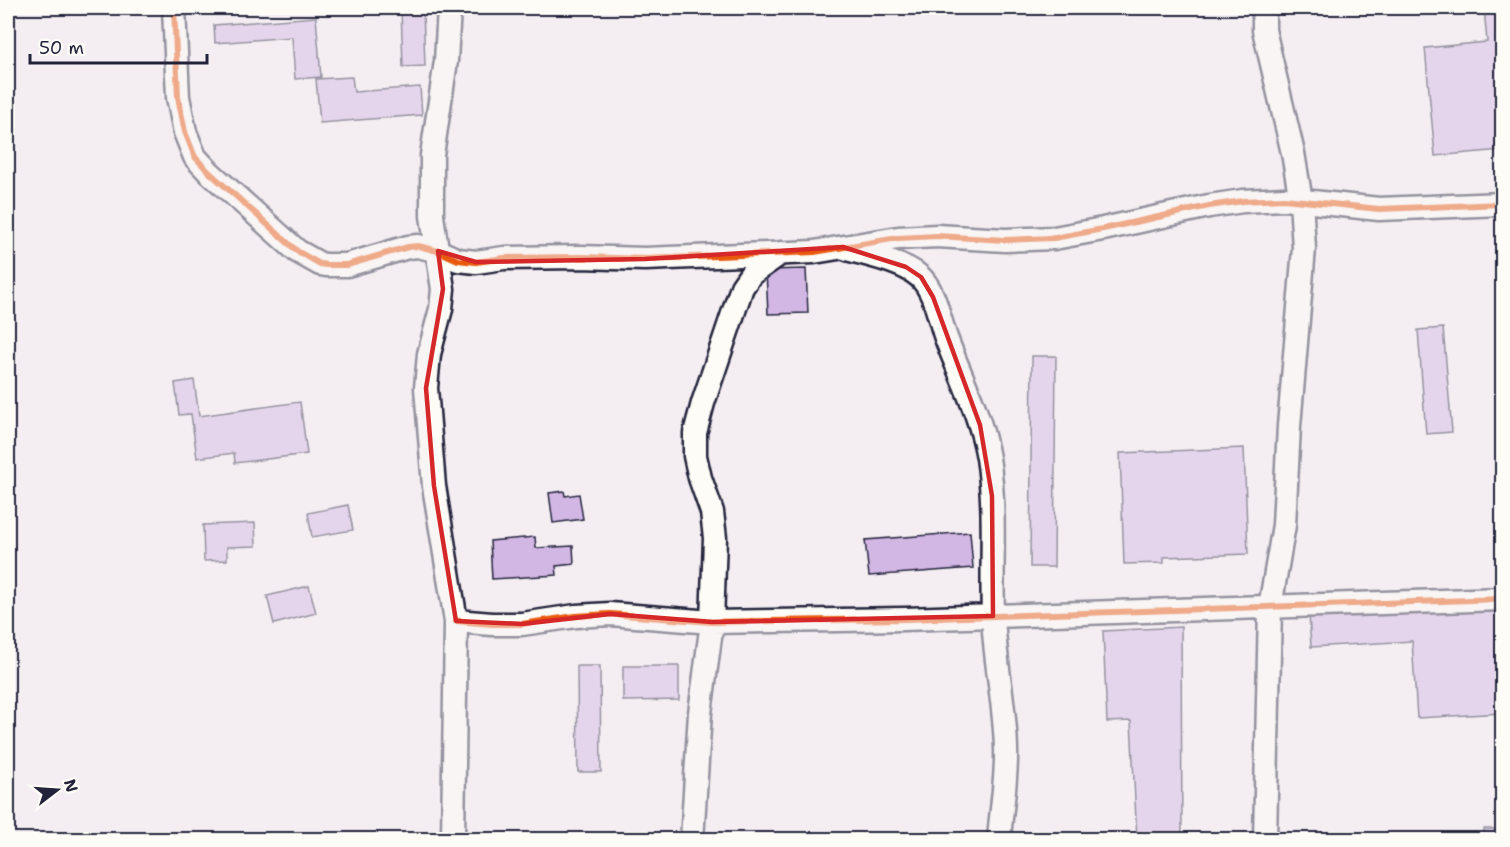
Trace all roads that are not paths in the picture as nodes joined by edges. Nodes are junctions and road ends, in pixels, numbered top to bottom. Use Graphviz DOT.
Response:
graph roads {
  1 [pos="174,8"];
  2 [pos="448,8"];
  3 [pos="1264,8"];
  4 [pos="1301,201"];
  5 [pos="1503,204"];
  6 [pos="843,247"];
  7 [pos="438,251"];
  8 [pos="781,253"];
  9 [pos="1503,599"];
  10 [pos="1270,607"];
  11 [pos="993,616"];
  12 [pos="456,621"];
  13 [pos="712,622"];
  14 [pos="453,840"];
  15 [pos="692,840"];
  16 [pos="999,840"];
  17 [pos="1264,840"];
  1 -- 7 [label="street"];
  2 -- 7 [label="street"];
  3 -- 4 [label="street"];
  4 -- 5 [label="street"];
  4 -- 6 [label="street"];
  4 -- 10 [label="street"];
  6 -- 8 [label="street"];
  6 -- 11 [label="street"];
  7 -- 8 [label="street"];
  7 -- 12 [label="street"];
  8 -- 13 [label="street"];
  9 -- 10 [label="street"];
  10 -- 11 [label="street"];
  10 -- 17 [label="street"];
  11 -- 13 [label="street"];
  11 -- 16 [label="street"];
  12 -- 13 [label="street"];
  12 -- 14 [label="street"];
  13 -- 15 [label="street"];
}
